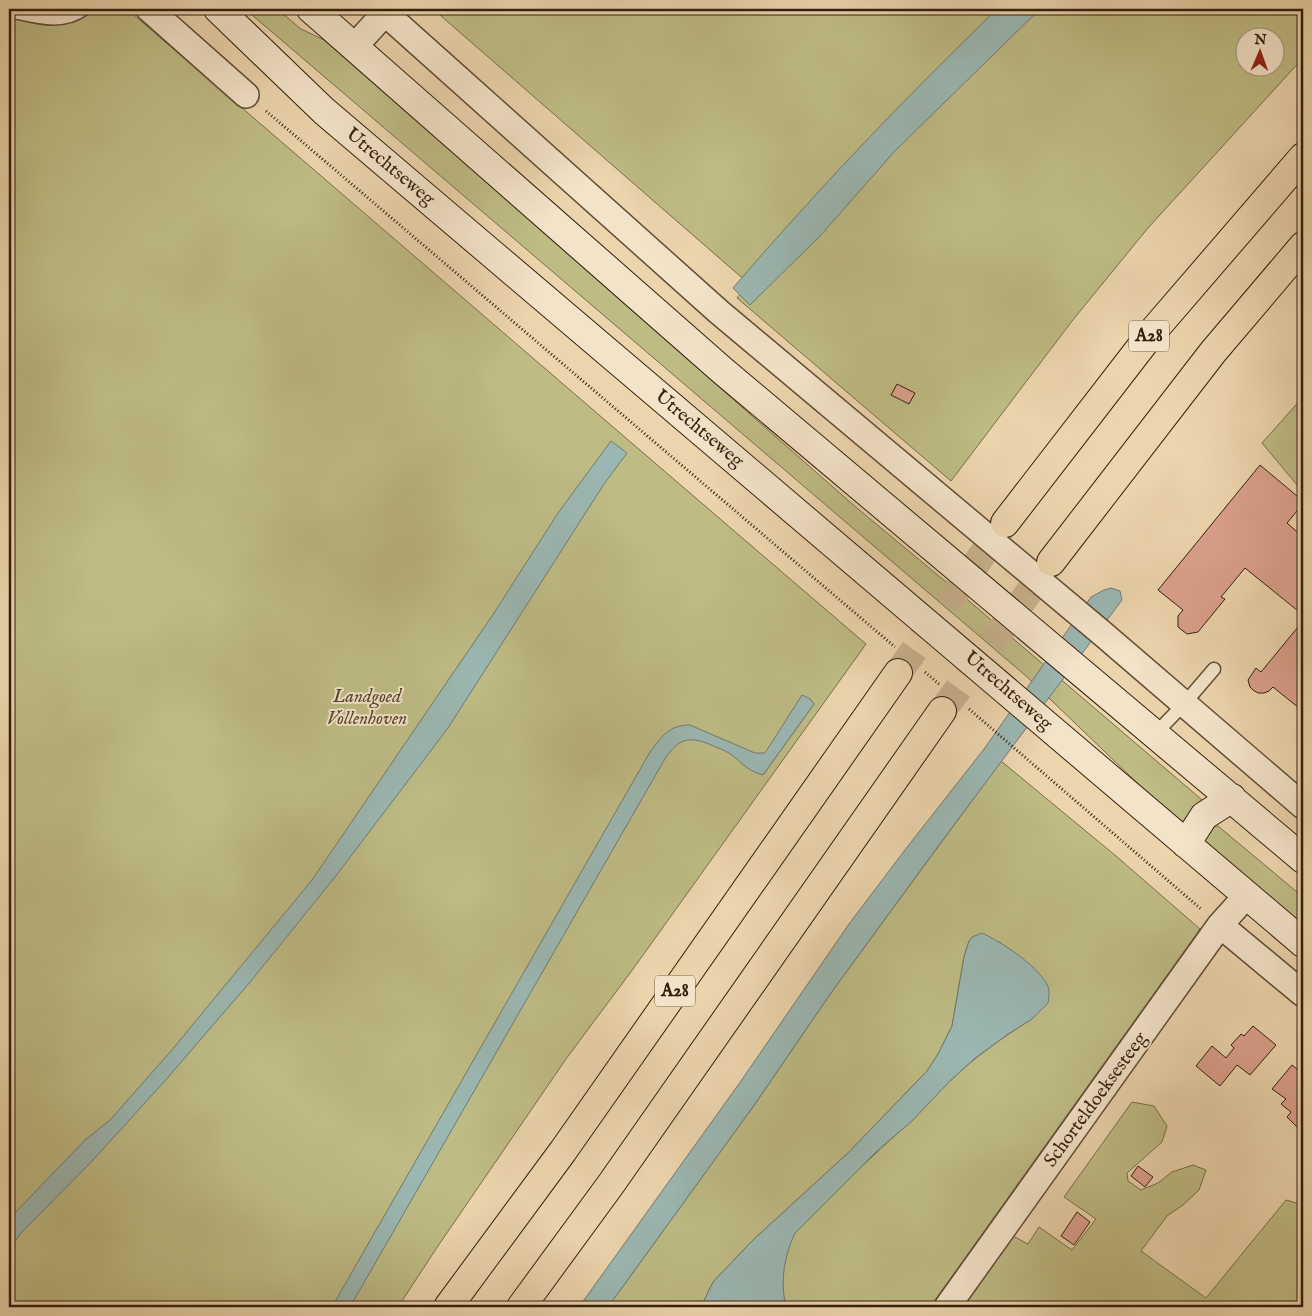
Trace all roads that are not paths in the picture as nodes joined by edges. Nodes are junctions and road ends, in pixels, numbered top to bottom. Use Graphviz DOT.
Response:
graph roads {
  1 [pos="84,9"];
  2 [pos="149,9"];
  3 [pos="218,9"];
  4 [pos="311,9"];
  5 [pos="9,11"];
  6 [pos="354,47"];
  7 [pos="246,94"];
  8 [pos="1303,157"];
  9 [pos="1303,246"];
  10 [pos="1005,523"];
  11 [pos="1051,562"];
  12 [pos="1214,669"];
  13 [pos="898,673"];
  14 [pos="1184,704"];
  15 [pos="942,710"];
  16 [pos="1155,734"];
  17 [pos="1232,798"];
  18 [pos="1303,806"];
  19 [pos="1186,844"];
  20 [pos="1303,859"];
  21 [pos="1247,895"];
  22 [pos="1220,925"];
  23 [pos="1303,942"];
  24 [pos="1303,994"];
  25 [pos="448,1307"];
  26 [pos="521,1307"];
  27 [pos="947,1307"];
  1 -- 5 [label="lane"];
  2 -- 7 [label="street"];
  3 -- 19 [label="main road, Utrechtseweg"];
  4 -- 6 [label="main road"];
  6 -- 14 [label="street"];
  6 -- 16 [label="main road"];
  8 -- 10 [label="highway, A28"];
  9 -- 11 [label="highway"];
  12 -- 14 [label="lane"];
  13 -- 25 [label="highway, A28"];
  14 -- 16 [label="lane"];
  14 -- 18 [label="street"];
  15 -- 26 [label="highway"];
  16 -- 17 [label="main road"];
  17 -- 19 [label="main road"];
  17 -- 20 [label="main road"];
  19 -- 21 [label="main road, Utrechtseweg"];
  21 -- 22 [label="street, Schorteldoeksesteeg"];
  21 -- 23 [label="main road, Utrechtseweg"];
  22 -- 24 [label="street"];
  22 -- 27 [label="street, Schorteldoeksesteeg"];
}
